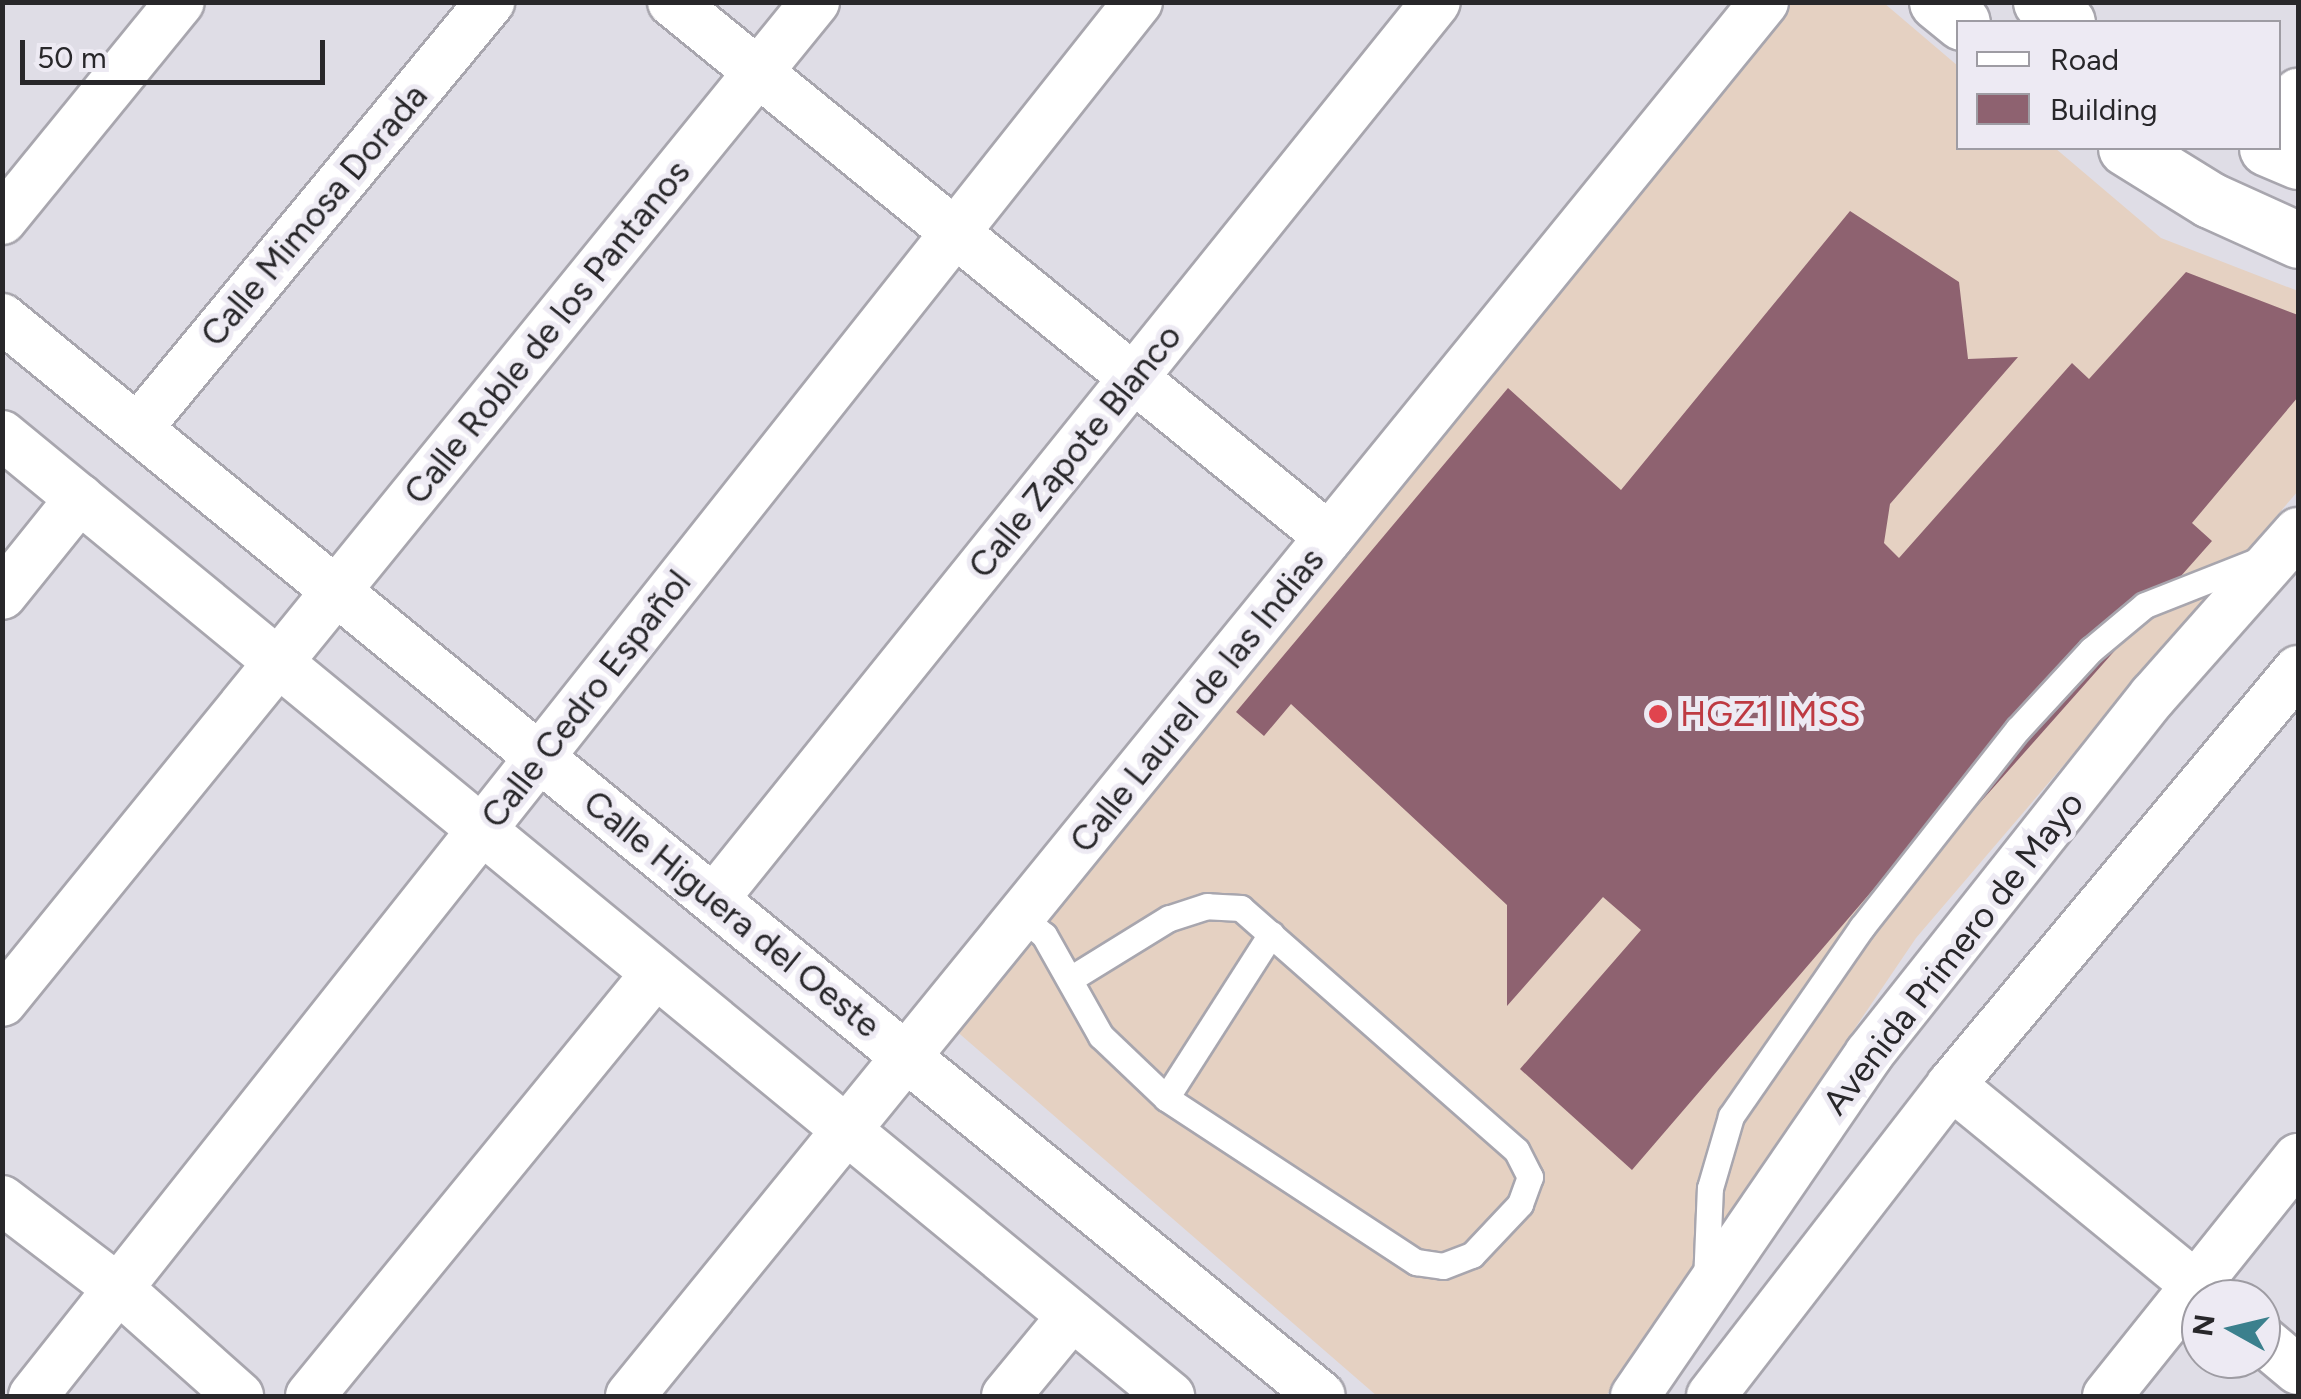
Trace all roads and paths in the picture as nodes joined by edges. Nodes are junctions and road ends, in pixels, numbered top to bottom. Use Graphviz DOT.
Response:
graph roads {
  1 [pos="180,2"];
  2 [pos="490,2"];
  3 [pos="672,2"];
  4 [pos="815,2"];
  5 [pos="1138,2"];
  6 [pos="1436,2"];
  7 [pos="1764,2"];
  8 [pos="1938,2"];
  9 [pos="1960,20"];
  10 [pos="758,73"];
  11 [pos="2298,93"];
  12 [pos="2281,112"];
  13 [pos="2129,150"];
  14 [pos="2273,150"];
  15 [pos="2298,161"];
  16 [pos="2,220"];
  17 [pos="956,234"];
  18 [pos="2298,240"];
  19 [pos="2,318"];
  20 [pos="1135,376"];
  21 [pos="138,428"];
  22 [pos="2,434"];
  23 [pos="80,498"];
  24 [pos="1330,538"];
  25 [pos="2289,542"];
  26 [pos="336,591"];
  27 [pos="2,596"];
  28 [pos="278,662"];
  29 [pos="2298,670"];
  30 [pos="540,757"];
  31 [pos="482,830"];
  32 [pos="714,900"];
  33 [pos="1021,916"];
  34 [pos="1271,934"];
  35 [pos="656,973"];
  36 [pos="1072,978"];
  37 [pos="2,1002"];
  38 [pos="906,1057"];
  39 [pos="1950,1085"];
  40 [pos="1166,1098"];
  41 [pos="846,1130"];
  42 [pos="2298,1158"];
  43 [pos="2,1200"];
  44 [pos="2188,1279"];
  45 [pos="2213,1279"];
  46 [pos="119,1289"];
  47 [pos="1706,1292"];
  48 [pos="1072,1316"];
  49 [pos="2181,1317"];
  50 [pos="1654,1389"];
  51 [pos="33,1396"];
  52 [pos="240,1396"];
  53 [pos="310,1396"];
  54 [pos="630,1396"];
  55 [pos="1006,1396"];
  56 [pos="1170,1396"];
  57 [pos="1321,1396"];
  58 [pos="1710,1396"];
  59 [pos="2107,1396"];
  1 -- 16 [label="street"];
  2 -- 21 [label="street, Calle Mimosa Dorada"];
  3 -- 10 [label="street"];
  4 -- 10 [label="street, Calle Roble de los Pantanos"];
  5 -- 17 [label="street, Calle Cedro Español"];
  6 -- 20 [label="street, Calle Zapote Blanco"];
  7 -- 24 [label="street, Calle Laurel de las Indias"];
  8 -- 9 [label="street"];
  10 -- 17 [label="street"];
  10 -- 26 [label="street, Calle Roble de los Pantanos"];
  11 -- 12 [label="street"];
  13 -- 18 [label="street"];
  14 -- 15 [label="street"];
  17 -- 20 [label="street"];
  17 -- 30 [label="street, Calle Cedro Español"];
  19 -- 21 [label="street, Calle Higuera del Oeste"];
  20 -- 24 [label="street"];
  20 -- 32 [label="street, Calle Zapote Blanco"];
  21 -- 26 [label="street, Calle Higuera del Oeste"];
  22 -- 23 [label="street"];
  23 -- 27 [label="street"];
  23 -- 28 [label="street"];
  24 -- 33 [label="street, Calle Laurel de las Indias"];
  25 -- 47 [label="street, Avenida Primero de Mayo"];
  25 -- 47 [label="lane"];
  26 -- 28 [label="street, Calle Roble de los Pantanos"];
  26 -- 30 [label="street, Calle Higuera del Oeste"];
  28 -- 31 [label="street"];
  28 -- 37 [label="street, Calle Roble de los Pantanos"];
  29 -- 39 [label="street"];
  30 -- 31 [label="street, Calle Cedro Español"];
  30 -- 32 [label="street, Calle Higuera del Oeste"];
  31 -- 35 [label="street"];
  31 -- 46 [label="street, Calle Cedro Español"];
  32 -- 38 [label="street, Calle Higuera del Oeste"];
  33 -- 36 [label="lane"];
  33 -- 38 [label="street, Calle Laurel de las Indias"];
  34 -- 36 [label="lane"];
  34 -- 40 [label="lane"];
  34 -- 40 [label="lane"];
  35 -- 41 [label="street"];
  35 -- 53 [label="street"];
  36 -- 40 [label="lane"];
  38 -- 41 [label="street, Calle Laurel de las Indias"];
  38 -- 57 [label="street, Calle Higuera del Oeste"];
  39 -- 44 [label="street"];
  39 -- 58 [label="street"];
  41 -- 48 [label="street"];
  41 -- 54 [label="street, Calle Laurel de las Indias"];
  42 -- 45 [label="street"];
  43 -- 46 [label="street"];
  46 -- 51 [label="street, Calle Cedro Español"];
  46 -- 52 [label="street"];
  47 -- 50 [label="street, Avenida Primero de Mayo"];
  48 -- 55 [label="street"];
  48 -- 56 [label="street"];
  49 -- 59 [label="street"];
}
